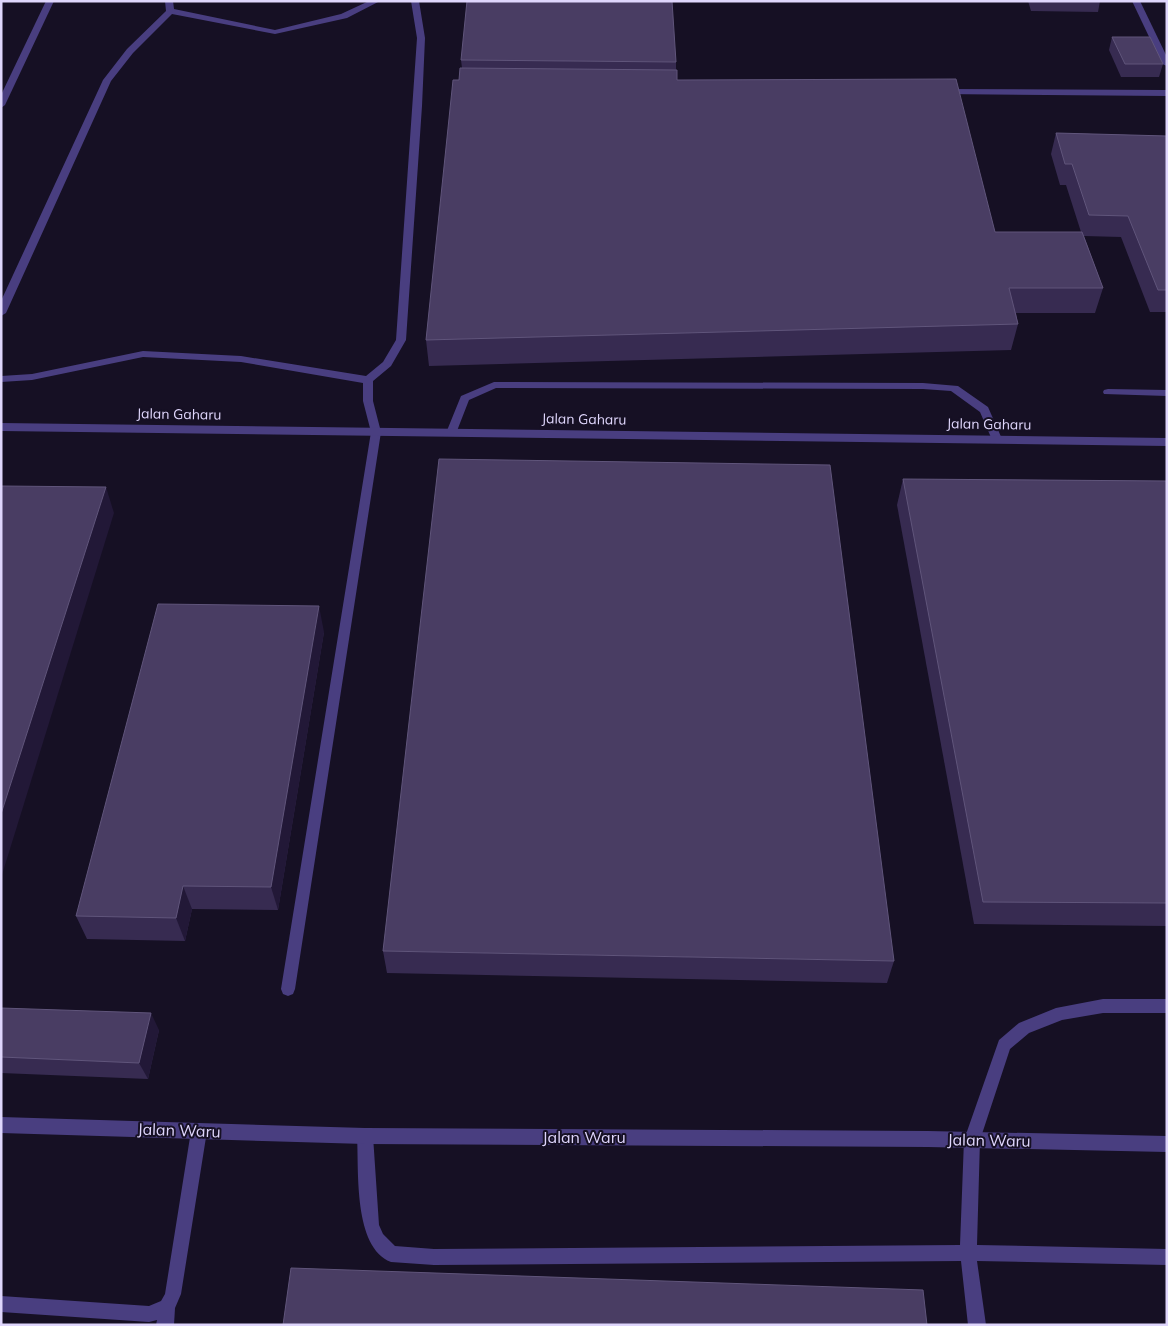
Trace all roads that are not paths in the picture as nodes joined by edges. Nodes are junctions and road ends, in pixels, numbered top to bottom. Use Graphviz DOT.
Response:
graph roads {
  1 [pos="50,1"];
  2 [pos="376,1"];
  3 [pos="415,1"];
  4 [pos="1136,1"];
  5 [pos="169,6"];
  6 [pos="1166,64"];
  7 [pos="938,92"];
  8 [pos="1167,93"];
  9 [pos="1,105"];
  10 [pos="1,312"];
  11 [pos="1,380"];
  12 [pos="368,380"];
  13 [pos="1108,392"];
  14 [pos="1167,393"];
  15 [pos="1,427"];
  16 [pos="376,432"];
  17 [pos="451,433"];
  18 [pos="997,439"];
  19 [pos="1167,442"];
  20 [pos="288,989"];
  21 [pos="1167,1006"];
  22 [pos="1,1125"];
  23 [pos="199,1131"];
  24 [pos="364,1136"];
  25 [pos="972,1140"];
  26 [pos="1167,1144"];
  27 [pos="968,1254"];
  28 [pos="1167,1257"];
  29 [pos="1,1304"];
  30 [pos="166,1316"];
  31 [pos="977,1325"];
  1 -- 9 [label="street"];
  2 -- 5 [label="street"];
  3 -- 12 [label="street"];
  4 -- 6 [label="street"];
  5 -- 10 [label="street"];
  7 -- 8 [label="street"];
  11 -- 12 [label="street"];
  12 -- 16 [label="street"];
  13 -- 14 [label="street"];
  15 -- 16 [label="street, Jalan Gaharu"];
  16 -- 17 [label="street, Jalan Gaharu"];
  16 -- 20 [label="street"];
  17 -- 18 [label="street, Jalan Gaharu"];
  17 -- 18 [label="street"];
  18 -- 19 [label="street, Jalan Gaharu"];
  21 -- 25 [label="street"];
  22 -- 23 [label="street, Jalan Waru"];
  23 -- 24 [label="street, Jalan Waru"];
  23 -- 30 [label="street"];
  24 -- 25 [label="street, Jalan Waru"];
  24 -- 27 [label="street"];
  25 -- 26 [label="street, Jalan Waru"];
  25 -- 27 [label="street"];
  27 -- 28 [label="street"];
  27 -- 31 [label="street"];
  29 -- 30 [label="street"];
}
